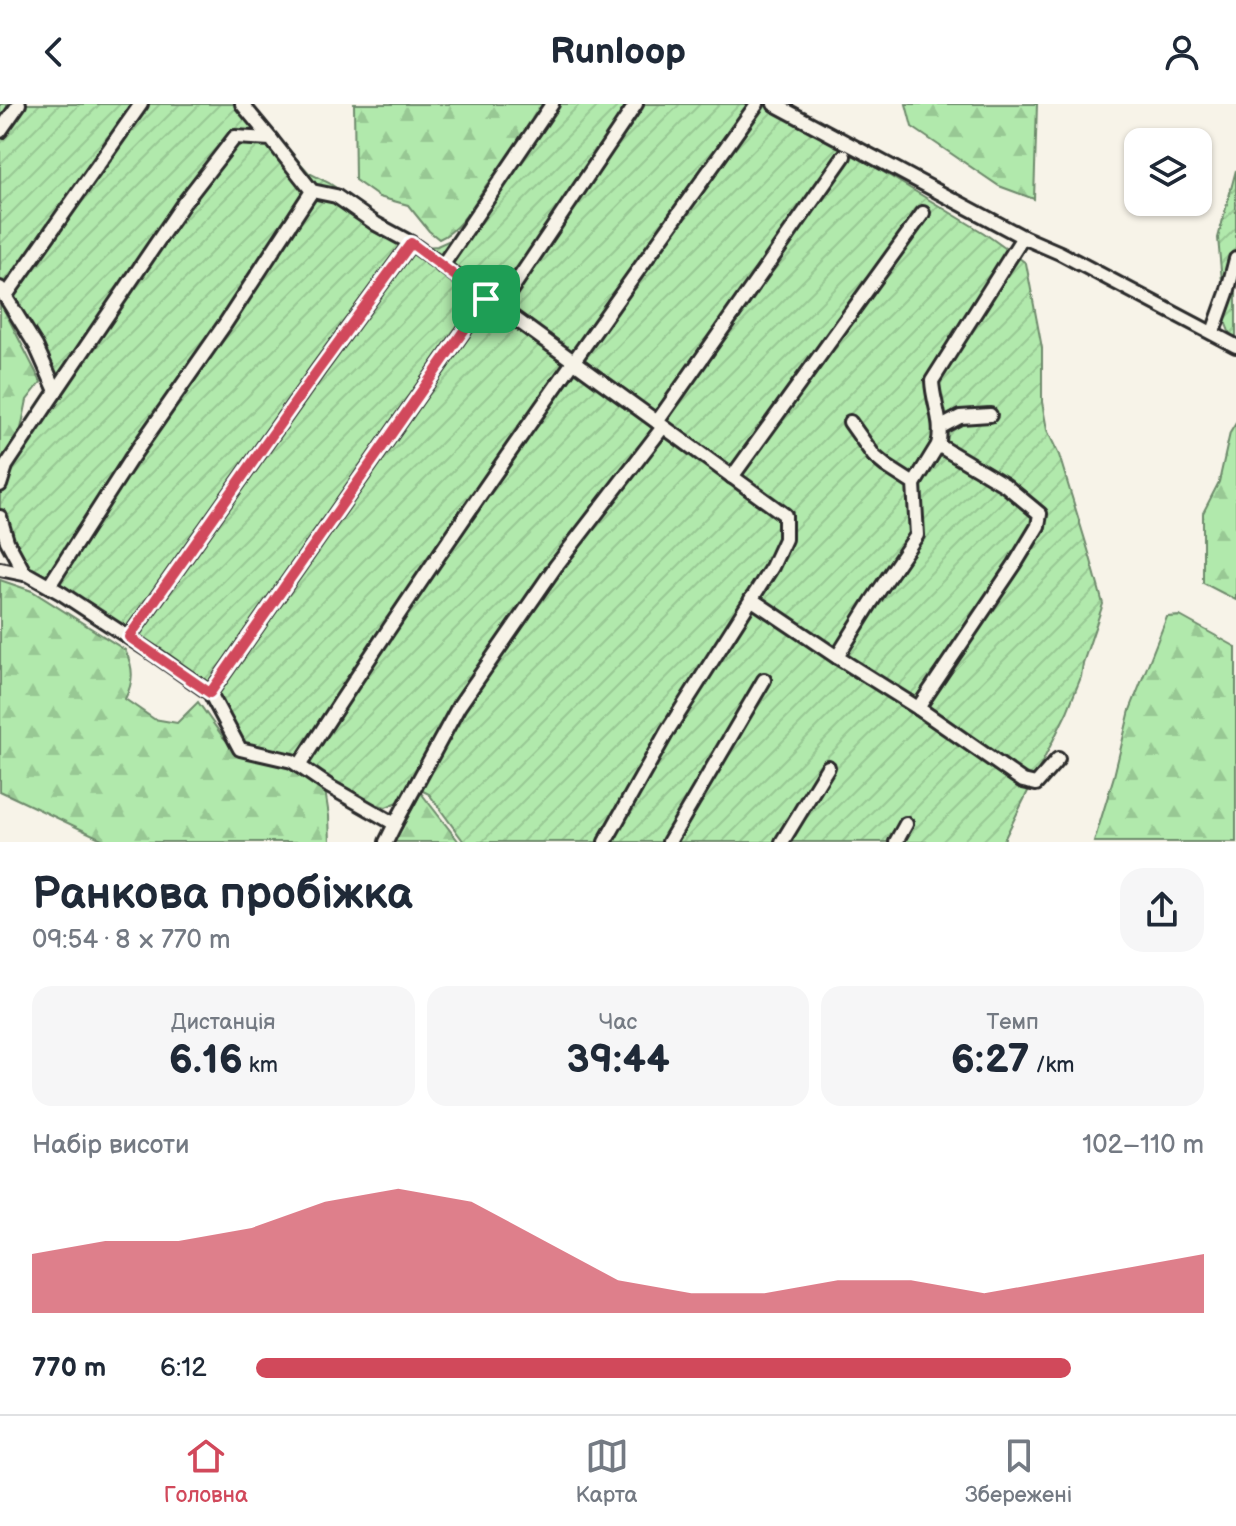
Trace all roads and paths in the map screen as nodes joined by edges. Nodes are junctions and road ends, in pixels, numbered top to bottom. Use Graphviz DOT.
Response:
graph roads {
  1 [pos="19,104"];
  2 [pos="141,104"];
  3 [pos="242,104"];
  4 [pos="552,104"];
  5 [pos="636,104"];
  6 [pos="757,104"];
  7 [pos="774,104"];
  8 [pos="0,131"];
  9 [pos="271,139"];
  10 [pos="844,156"];
  11 [pos="312,191"];
  12 [pos="923,213"];
  13 [pos="1023,237"];
  14 [pos="411,243"];
  15 [pos="1236,259"];
  16 [pos="442,266"];
  17 [pos="1232,290"];
  18 [pos="2,292"];
  19 [pos="486,299"];
  20 [pos="499,308"];
  21 [pos="1213,332"];
  22 [pos="1236,346"];
  23 [pos="574,361"];
  24 [pos="56,391"];
  25 [pos="990,415"];
  26 [pos="850,422"];
  27 [pos="660,424"];
  28 [pos="941,427"];
  29 [pos="938,445"];
  30 [pos="732,477"];
  31 [pos="914,484"];
  32 [pos="0,485"];
  33 [pos="0,517"];
  34 [pos="0,569"];
  35 [pos="25,574"];
  36 [pos="49,586"];
  37 [pos="751,599"];
  38 [pos="129,637"];
  39 [pos="837,657"];
  40 [pos="764,680"];
  41 [pos="210,693"];
  42 [pos="918,708"];
  43 [pos="1058,759"];
  44 [pos="299,766"];
  45 [pos="828,767"];
  46 [pos="395,824"];
  47 [pos="906,824"];
  48 [pos="386,842"];
  49 [pos="605,842"];
  50 [pos="669,842"];
  51 [pos="782,842"];
  52 [pos="896,842"];
  1 -- 8 [label="street"];
  2 -- 18 [label="street"];
  3 -- 9 [label="street"];
  4 -- 16 [label="street"];
  5 -- 20 [label="street"];
  6 -- 23 [label="street"];
  7 -- 13 [label="street"];
  9 -- 11 [label="street"];
  9 -- 24 [label="street"];
  10 -- 27 [label="street"];
  11 -- 14 [label="street"];
  11 -- 36 [label="street"];
  12 -- 30 [label="street"];
  13 -- 21 [label="street"];
  13 -- 28 [label="street"];
  14 -- 16 [label="street"];
  14 -- 38 [label="street"];
  15 -- 17 [label="street"];
  16 -- 19 [label="street"];
  17 -- 21 [label="street"];
  18 -- 24 [label="street"];
  19 -- 20 [label="street"];
  19 -- 41 [label="street"];
  20 -- 23 [label="street"];
  21 -- 22 [label="street"];
  23 -- 27 [label="street"];
  23 -- 44 [label="street"];
  24 -- 32 [label="street"];
  25 -- 28 [label="street"];
  26 -- 31 [label="street"];
  27 -- 30 [label="street"];
  27 -- 46 [label="street"];
  28 -- 29 [label="street"];
  29 -- 31 [label="street"];
  29 -- 42 [label="street"];
  30 -- 37 [label="street"];
  31 -- 39 [label="street"];
  33 -- 35 [label="street"];
  34 -- 35 [label="street"];
  35 -- 36 [label="street"];
  36 -- 38 [label="street"];
  37 -- 39 [label="street"];
  37 -- 49 [label="street"];
  38 -- 41 [label="street"];
  39 -- 42 [label="street"];
  40 -- 50 [label="street"];
  41 -- 44 [label="street"];
  42 -- 43 [label="street"];
  44 -- 46 [label="street"];
  45 -- 51 [label="street"];
  46 -- 48 [label="street"];
  47 -- 52 [label="street"];
}
